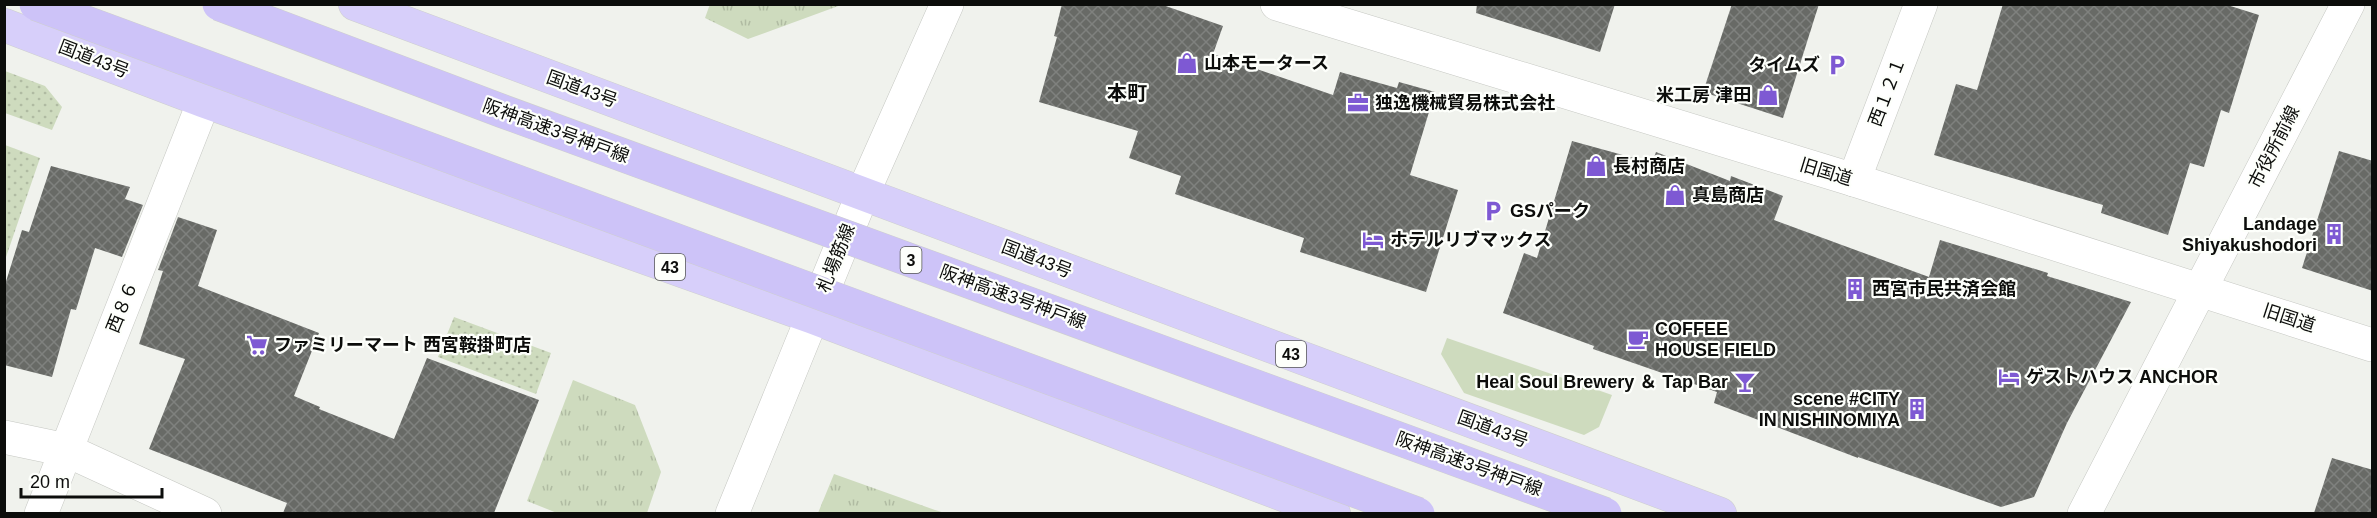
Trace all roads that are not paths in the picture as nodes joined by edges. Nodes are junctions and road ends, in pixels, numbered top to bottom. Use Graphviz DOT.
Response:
graph roads {
  1 [pos="36,4"];
  2 [pos="219,4"];
  3 [pos="355,4"];
  4 [pos="947,4"];
  5 [pos="1277,4"];
  6 [pos="1921,4"];
  7 [pos="2348,4"];
  8 [pos="4,25"];
  9 [pos="204,101"];
  10 [pos="1854,180"];
  11 [pos="862,193"];
  12 [pos="2201,290"];
  13 [pos="812,317"];
  14 [pos="2373,345"];
  15 [pos="4,437"];
  16 [pos="66,450"];
  17 [pos="41,513"];
  18 [pos="205,513"];
  19 [pos="732,513"];
  20 [pos="1334,513"];
  21 [pos="1418,513"];
  22 [pos="1605,513"];
  23 [pos="1720,513"];
  24 [pos="2084,513"];
  1 -- 21 [label="highway, bridge"];
  2 -- 22 [label="highway, 阪神高速3号神戸線 / 3, bridge"];
  3 -- 11 [label="highway, 国道43号 / 43"];
  4 -- 11 [label="street, 札場筋線"];
  5 -- 10 [label="street, 旧国道"];
  6 -- 10 [label="street, 西１２１"];
  7 -- 12 [label="street, 市役所前線"];
  8 -- 9 [label="highway, 国道43号 / 43"];
  9 -- 13 [label="highway, 国道43号 / 43"];
  9 -- 16 [label="street, 西８６"];
  10 -- 12 [label="street, 旧国道"];
  11 -- 13 [label="street, 札場筋線"];
  11 -- 23 [label="highway, 国道43号 / 43"];
  12 -- 14 [label="street, 旧国道"];
  12 -- 24 [label="street, 市役所前線"];
  13 -- 19 [label="street, 札場筋線"];
  13 -- 20 [label="highway, 国道43号 / 43"];
  15 -- 16 [label="street"];
  16 -- 17 [label="street, 西８６"];
  16 -- 18 [label="street"];
}
